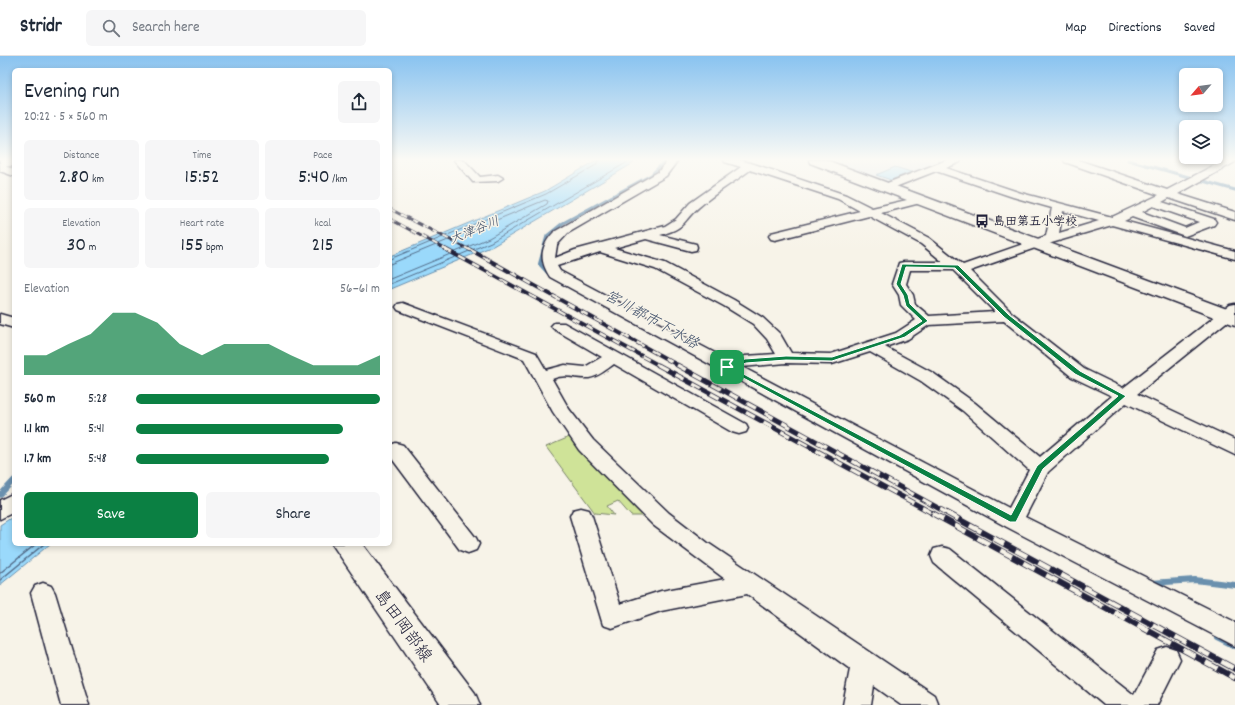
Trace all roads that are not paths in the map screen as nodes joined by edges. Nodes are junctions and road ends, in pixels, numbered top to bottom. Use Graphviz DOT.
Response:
graph roads {
  1 [pos="635,190"];
  2 [pos="715,190"];
  3 [pos="825,190"];
  4 [pos="895,190"];
  5 [pos="1003,190"];
  6 [pos="1155,190"];
  7 [pos="1176,190"];
  8 [pos="1168,195"];
  9 [pos="920,200"];
  10 [pos="1152,202"];
  11 [pos="1058,207"];
  12 [pos="1131,212"];
  13 [pos="874,213"];
  14 [pos="1235,216"];
  15 [pos="1110,222"];
  16 [pos="649,236"];
  17 [pos="775,236"];
  18 [pos="1052,239"];
  19 [pos="1034,244"];
  20 [pos="691,247"];
  21 [pos="601,248"];
  22 [pos="1235,255"];
  23 [pos="549,265"];
  24 [pos="959,268"];
  25 [pos="402,307"];
  26 [pos="1231,314"];
  27 [pos="1006,316"];
  28 [pos="0,319"];
  29 [pos="925,321"];
  30 [pos="12,322"];
  31 [pos="559,326"];
  32 [pos="872,346"];
  33 [pos="613,358"];
  34 [pos="786,358"];
  35 [pos="727,367"];
  36 [pos="542,377"];
  37 [pos="1123,396"];
  38 [pos="739,428"];
  39 [pos="1235,448"];
  40 [pos="396,450"];
  41 [pos="1040,468"];
  42 [pos="12,502"];
  43 [pos="0,511"];
  44 [pos="581,516"];
  45 [pos="1013,520"];
  46 [pos="468,544"];
  47 [pos="347,546"];
  48 [pos="942,556"];
  49 [pos="749,584"];
  50 [pos="43,593"];
  51 [pos="1235,635"];
  52 [pos="1167,659"];
  53 [pos="864,665"];
  54 [pos="75,705"];
  55 [pos="462,705"];
  56 [pos="856,705"];
  57 [pos="924,705"];
  58 [pos="1125,705"];
  59 [pos="1143,705"];
  1 -- 23 [label="street"];
  2 -- 16 [label="street"];
  3 -- 13 [label="street"];
  4 -- 9 [label="street"];
  5 -- 11 [label="street"];
  6 -- 8 [label="street"];
  7 -- 8 [label="street"];
  8 -- 10 [label="street"];
  8 -- 14 [label="street"];
  9 -- 13 [label="street"];
  9 -- 19 [label="street"];
  10 -- 12 [label="street"];
  10 -- 12 [label="street"];
  11 -- 15 [label="street"];
  11 -- 18 [label="street"];
  12 -- 15 [label="street"];
  13 -- 17 [label="street"];
  13 -- 24 [label="street"];
  15 -- 18 [label="street"];
  15 -- 22 [label="street"];
  16 -- 20 [label="street"];
  16 -- 21 [label="street"];
  18 -- 19 [label="street"];
  19 -- 24 [label="street"];
  19 -- 26 [label="street"];
  21 -- 23 [label="street"];
  21 -- 34 [label="street"];
  23 -- 35 [label="street"];
  24 -- 27 [label="street"];
  24 -- 29 [label="street"];
  25 -- 36 [label="street"];
  26 -- 37 [label="street"];
  27 -- 29 [label="street"];
  27 -- 37 [label="street"];
  28 -- 30 [label="street"];
  29 -- 32 [label="street"];
  31 -- 33 [label="street"];
  32 -- 34 [label="street"];
  32 -- 41 [label="street"];
  33 -- 36 [label="street"];
  33 -- 38 [label="street"];
  34 -- 35 [label="street"];
  35 -- 45 [label="street"];
  36 -- 49 [label="street"];
  37 -- 39 [label="street"];
  37 -- 41 [label="street"];
  40 -- 46 [label="street"];
  41 -- 45 [label="street"];
  42 -- 43 [label="street"];
  44 -- 49 [label="street"];
  45 -- 51 [label="street"];
  47 -- 55 [label="street, 島田岡部線"];
  48 -- 58 [label="street"];
  49 -- 53 [label="street"];
  50 -- 54 [label="street"];
  52 -- 59 [label="street"];
  53 -- 56 [label="street"];
  53 -- 57 [label="street"];
}
